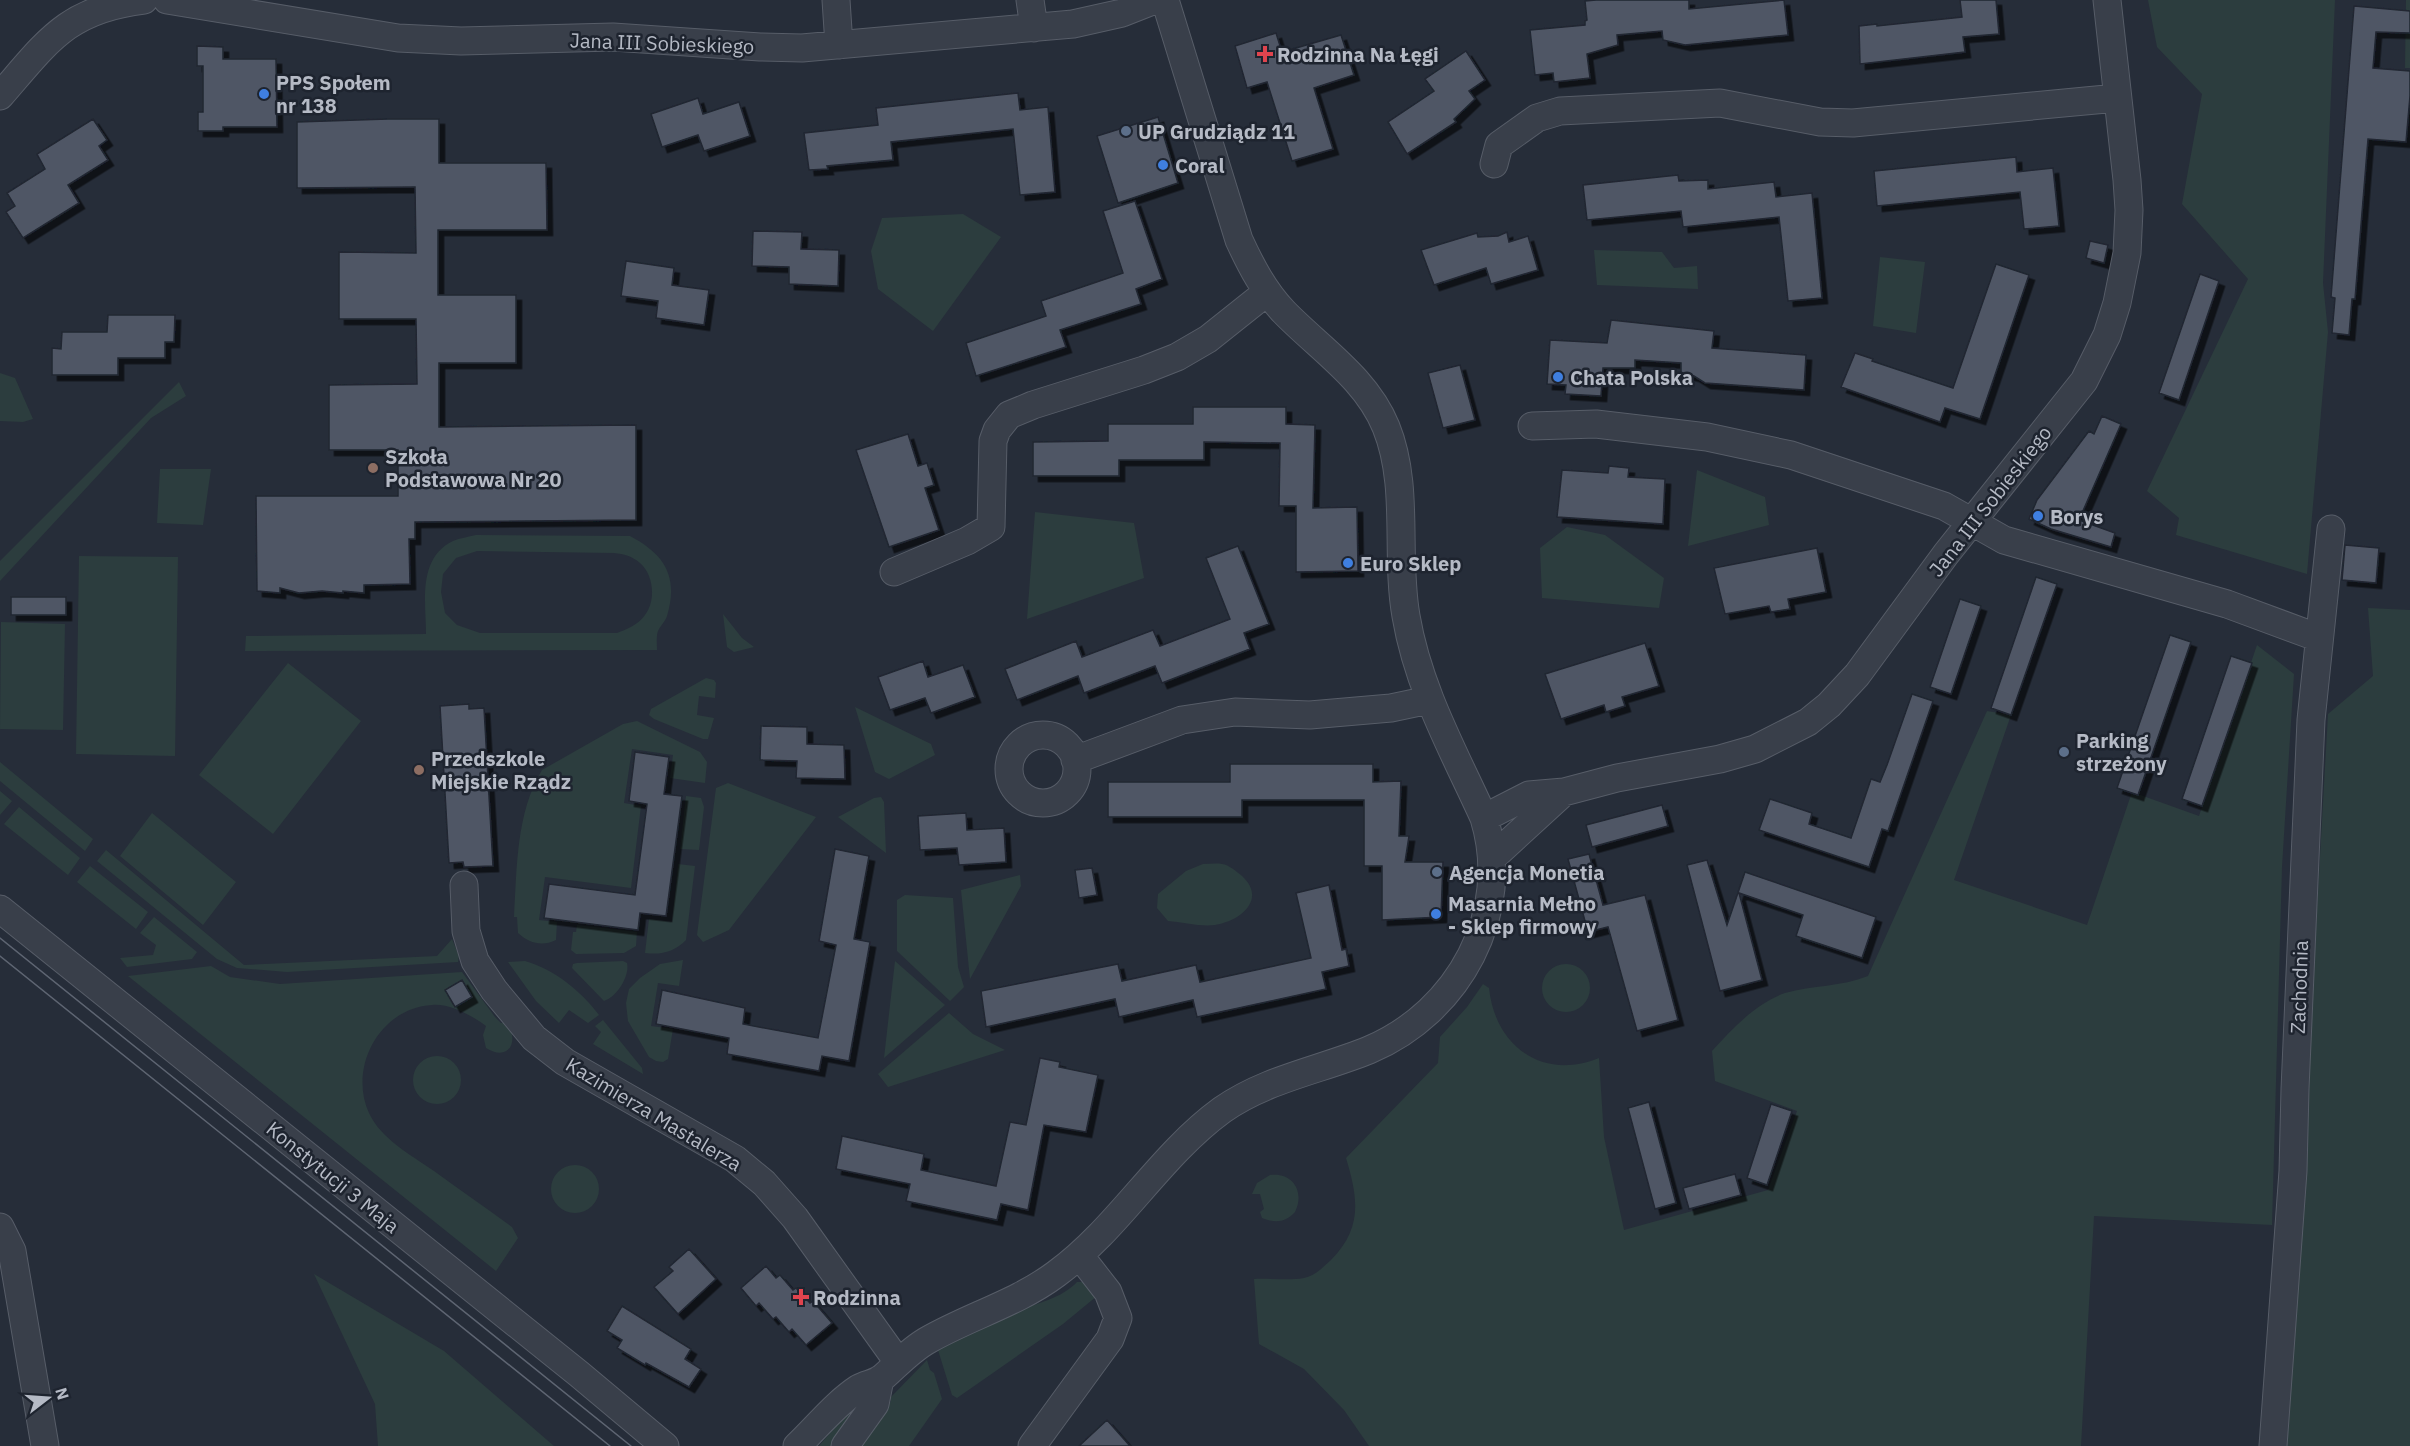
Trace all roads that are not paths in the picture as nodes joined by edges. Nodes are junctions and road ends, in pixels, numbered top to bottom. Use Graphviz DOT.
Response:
graph roads {
  1 [pos="144,0"];
  2 [pos="167,0"];
  3 [pos="836,0"];
  4 [pos="1030,0"];
  5 [pos="1155,0"];
  6 [pos="1165,0"];
  7 [pos="2107,0"];
  8 [pos="93,5"];
  9 [pos="1034,28"];
  10 [pos="839,45"];
  11 [pos="0,96"];
  12 [pos="2117,98"];
  13 [pos="1494,164"];
  14 [pos="1267,292"];
  15 [pos="1533,426"];
  16 [pos="1973,521"];
  17 [pos="2331,530"];
  18 [pos="894,572"];
  19 [pos="2319,638"];
  20 [pos="1429,700"];
  21 [pos="1075,760"];
  22 [pos="1564,792"];
  23 [pos="1484,818"];
  24 [pos="1524,828"];
  25 [pos="1492,858"];
  26 [pos="464,885"];
  27 [pos="0,909"];
  28 [pos="0,1227"];
  29 [pos="1080,1256"];
  30 [pos="889,1370"];
  31 [pos="667,1445"];
  32 [pos="45,1446"];
  33 [pos="797,1446"];
  34 [pos="845,1446"];
  35 [pos="1032,1446"];
  36 [pos="2273,1446"];
  1 -- 8 [label="street"];
  2 -- 10 [label="street, Jana III Sobieskiego"];
  3 -- 10 [label="street"];
  4 -- 9 [label="street"];
  5 -- 9 [label="street, Jana III Sobieskiego"];
  6 -- 14 [label="street"];
  7 -- 12 [label="street, Jana III Sobieskiego"];
  8 -- 11 [label="street"];
  9 -- 10 [label="street, Jana III Sobieskiego"];
  12 -- 13 [label="street"];
  12 -- 16 [label="street, Jana III Sobieskiego"];
  14 -- 18 [label="street"];
  14 -- 20 [label="street"];
  15 -- 16 [label="street"];
  16 -- 19 [label="street"];
  16 -- 22 [label="street, Jana III Sobieskiego"];
  17 -- 19 [label="street, Zachodnia"];
  19 -- 36 [label="street, Zachodnia"];
  20 -- 21 [label="street"];
  20 -- 23 [label="street"];
  22 -- 23 [label="street, Jana III Sobieskiego"];
  22 -- 24 [label="street, Jana III Sobieskiego"];
  23 -- 24 [label="street"];
  23 -- 25 [label="street"];
  24 -- 25 [label="street, Jana III Sobieskiego"];
  25 -- 29 [label="street"];
  26 -- 30 [label="street, Kazimierza Mastalerza"];
  27 -- 31 [label="street, Konstytucji 3 Maja"];
  28 -- 32 [label="street"];
  29 -- 30 [label="street"];
  29 -- 35 [label="street"];
  30 -- 33 [label="street"];
  30 -- 34 [label="street"];
}
